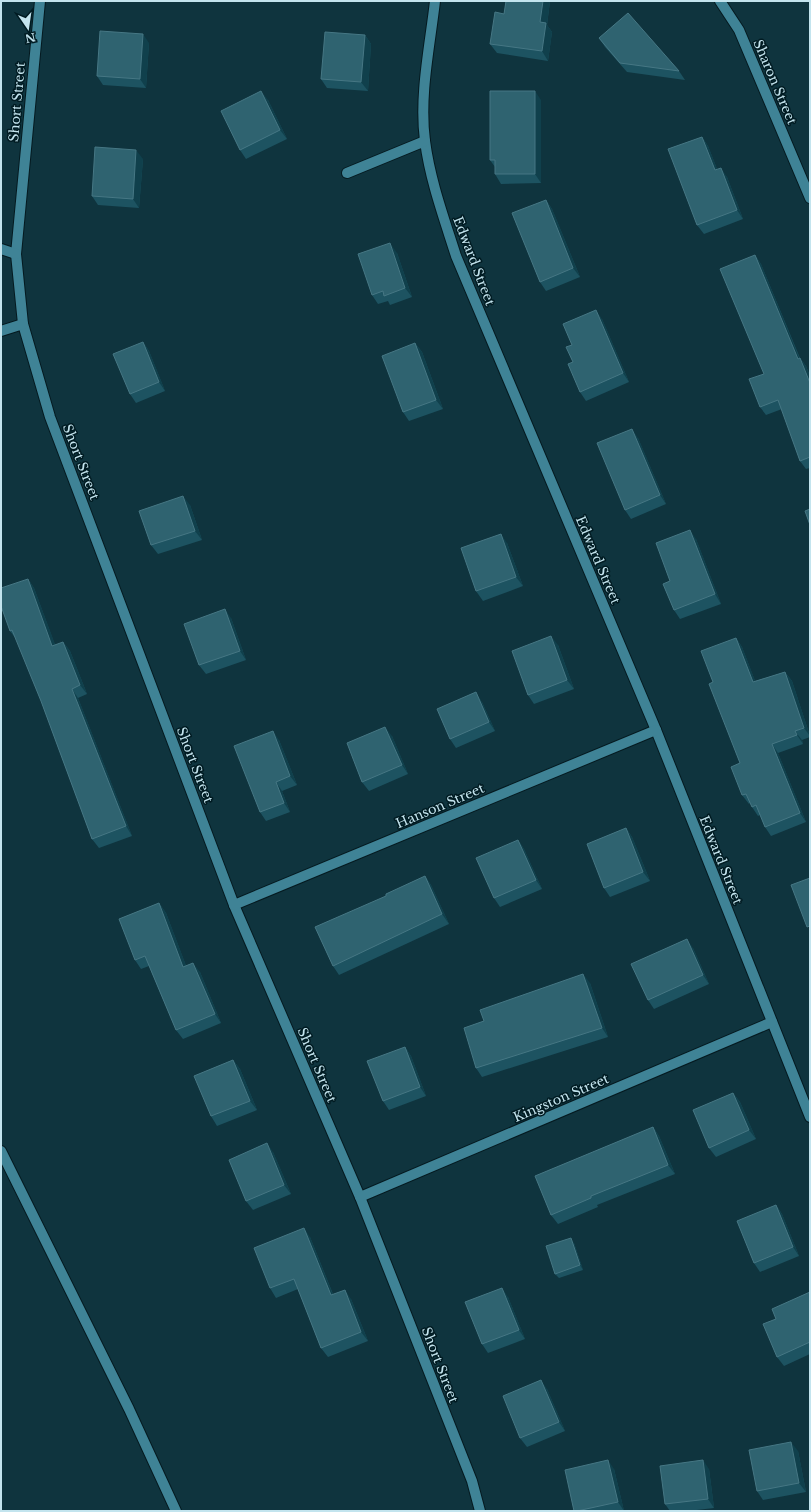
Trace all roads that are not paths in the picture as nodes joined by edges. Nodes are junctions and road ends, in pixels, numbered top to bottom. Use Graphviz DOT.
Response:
graph roads {
  1 [pos="40,1"];
  2 [pos="435,1"];
  3 [pos="720,1"];
  4 [pos="425,141"];
  5 [pos="347,173"];
  6 [pos="810,198"];
  7 [pos="1,249"];
  8 [pos="16,254"];
  9 [pos="23,324"];
  10 [pos="1,332"];
  11 [pos="656,730"];
  12 [pos="234,905"];
  13 [pos="772,1022"];
  14 [pos="810,1117"];
  15 [pos="1,1151"];
  16 [pos="360,1197"];
  17 [pos="176,1511"];
  18 [pos="480,1511"];
  1 -- 8 [label="street, Short Street"];
  2 -- 4 [label="street, Edward Street"];
  3 -- 6 [label="street, Sharon Street"];
  4 -- 5 [label="street"];
  4 -- 11 [label="street, Edward Street"];
  7 -- 8 [label="street"];
  8 -- 9 [label="street, Short Street"];
  9 -- 10 [label="street"];
  9 -- 12 [label="street, Short Street"];
  11 -- 12 [label="street, Hanson Street"];
  11 -- 13 [label="street, Edward Street"];
  12 -- 16 [label="street, Short Street"];
  13 -- 14 [label="street, Edward Street"];
  13 -- 16 [label="street, Kingston Street"];
  15 -- 17 [label="street"];
  16 -- 18 [label="street, Short Street"];
}
